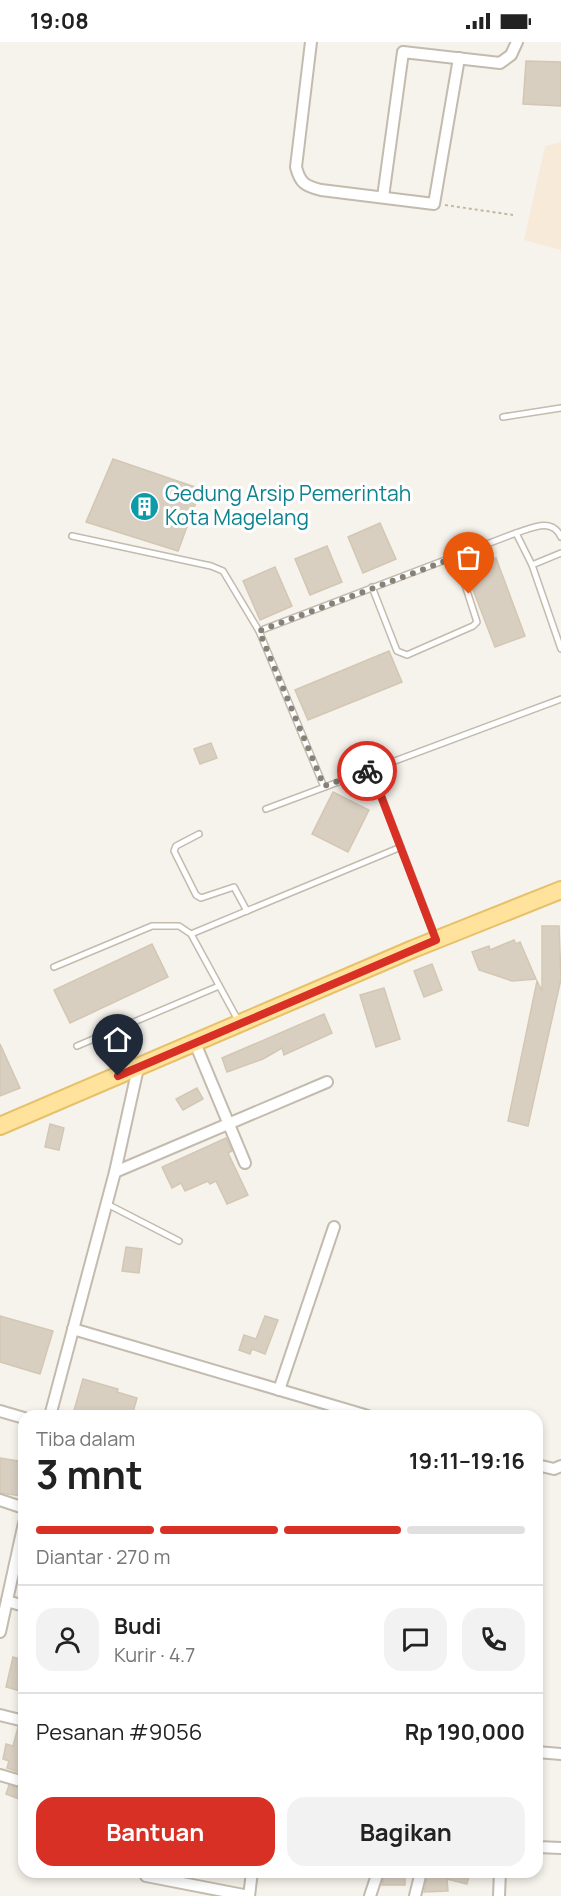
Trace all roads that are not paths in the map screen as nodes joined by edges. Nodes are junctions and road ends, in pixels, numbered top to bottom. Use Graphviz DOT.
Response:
graph roads {
  1 [pos="311,42"];
  2 [pos="517,42"];
  3 [pos="459,58"];
  4 [pos="383,197"];
  5 [pos="561,408"];
  6 [pos="503,417"];
  7 [pos="516,533"];
  8 [pos="72,536"];
  9 [pos="561,537"];
  10 [pos="561,553"];
  11 [pos="456,557"];
  12 [pos="532,565"];
  13 [pos="372,587"];
  14 [pos="259,631"];
  15 [pos="561,649"];
  16 [pos="561,699"];
  17 [pos="371,770"];
  18 [pos="324,786"];
  19 [pos="266,809"];
  20 [pos="199,834"];
  21 [pos="401,847"];
  22 [pos="561,890"];
  23 [pos="247,911"];
  24 [pos="190,934"];
  25 [pos="436,940"];
  26 [pos="54,967"];
  27 [pos="219,986"];
  28 [pos="240,1024"];
  29 [pos="195,1043"];
  30 [pos="77,1046"];
  31 [pos="138,1068"];
  32 [pos="327,1082"];
  33 [pos="229,1125"];
  34 [pos="0,1126"];
  35 [pos="245,1163"];
  36 [pos="115,1172"];
  37 [pos="105,1204"];
  38 [pos="334,1227"];
  39 [pos="179,1241"];
  40 [pos="73,1329"];
  41 [pos="279,1390"];
  42 [pos="52,1410"];
  43 [pos="347,1410"];
  44 [pos="0,1411"];
  45 [pos="18,1416"];
  46 [pos="543,1466"];
  47 [pos="561,1466"];
  48 [pos="0,1500"];
  49 [pos="18,1506"];
  50 [pos="18,1551"];
  51 [pos="7,1601"];
  52 [pos="18,1604"];
  53 [pos="0,1632"];
  54 [pos="0,1715"];
  55 [pos="18,1720"];
  56 [pos="543,1752"];
  57 [pos="561,1754"];
  58 [pos="0,1775"];
  59 [pos="18,1780"];
  60 [pos="543,1847"];
  61 [pos="561,1848"];
  62 [pos="156,1878"];
  63 [pos="251,1878"];
  64 [pos="376,1878"];
  65 [pos="420,1878"];
  66 [pos="500,1878"];
  67 [pos="249,1896"];
  68 [pos="370,1896"];
  69 [pos="415,1896"];
  70 [pos="498,1896"];
  1 -- 4 [label="street"];
  2 -- 3 [label="street"];
  3 -- 4 [label="street"];
  3 -- 4 [label="street"];
  5 -- 6 [label="lane"];
  7 -- 9 [label="lane"];
  7 -- 11 [label="lane"];
  7 -- 12 [label="lane"];
  8 -- 14 [label="lane"];
  10 -- 12 [label="lane"];
  11 -- 13 [label="lane"];
  11 -- 13 [label="lane"];
  12 -- 15 [label="lane"];
  13 -- 14 [label="lane"];
  14 -- 18 [label="lane"];
  16 -- 17 [label="lane"];
  17 -- 18 [label="lane"];
  17 -- 21 [label="lane"];
  18 -- 19 [label="lane"];
  20 -- 23 [label="lane"];
  21 -- 23 [label="lane"];
  21 -- 25 [label="lane"];
  22 -- 25 [label="main road"];
  23 -- 24 [label="lane"];
  24 -- 26 [label="lane"];
  24 -- 27 [label="lane"];
  25 -- 28 [label="main road"];
  27 -- 28 [label="lane"];
  27 -- 30 [label="lane"];
  28 -- 29 [label="main road"];
  29 -- 31 [label="main road"];
  29 -- 33 [label="street"];
  31 -- 34 [label="main road"];
  31 -- 36 [label="street"];
  32 -- 33 [label="street"];
  33 -- 35 [label="street"];
  33 -- 36 [label="street"];
  36 -- 37 [label="street"];
  37 -- 39 [label="lane"];
  37 -- 40 [label="street"];
  38 -- 41 [label="street"];
  40 -- 41 [label="street"];
  40 -- 42 [label="street"];
  41 -- 43 [label="street"];
  44 -- 45 [label="street"];
  46 -- 47 [label="street"];
  48 -- 49 [label="street"];
  50 -- 51 [label="street"];
  51 -- 52 [label="street"];
  51 -- 53 [label="street"];
  54 -- 55 [label="street"];
  56 -- 57 [label="street"];
  58 -- 59 [label="street"];
  60 -- 61 [label="street"];
  62 -- 67 [label="street"];
  63 -- 67 [label="street"];
  64 -- 68 [label="street"];
  65 -- 69 [label="street"];
  66 -- 70 [label="street"];
}
